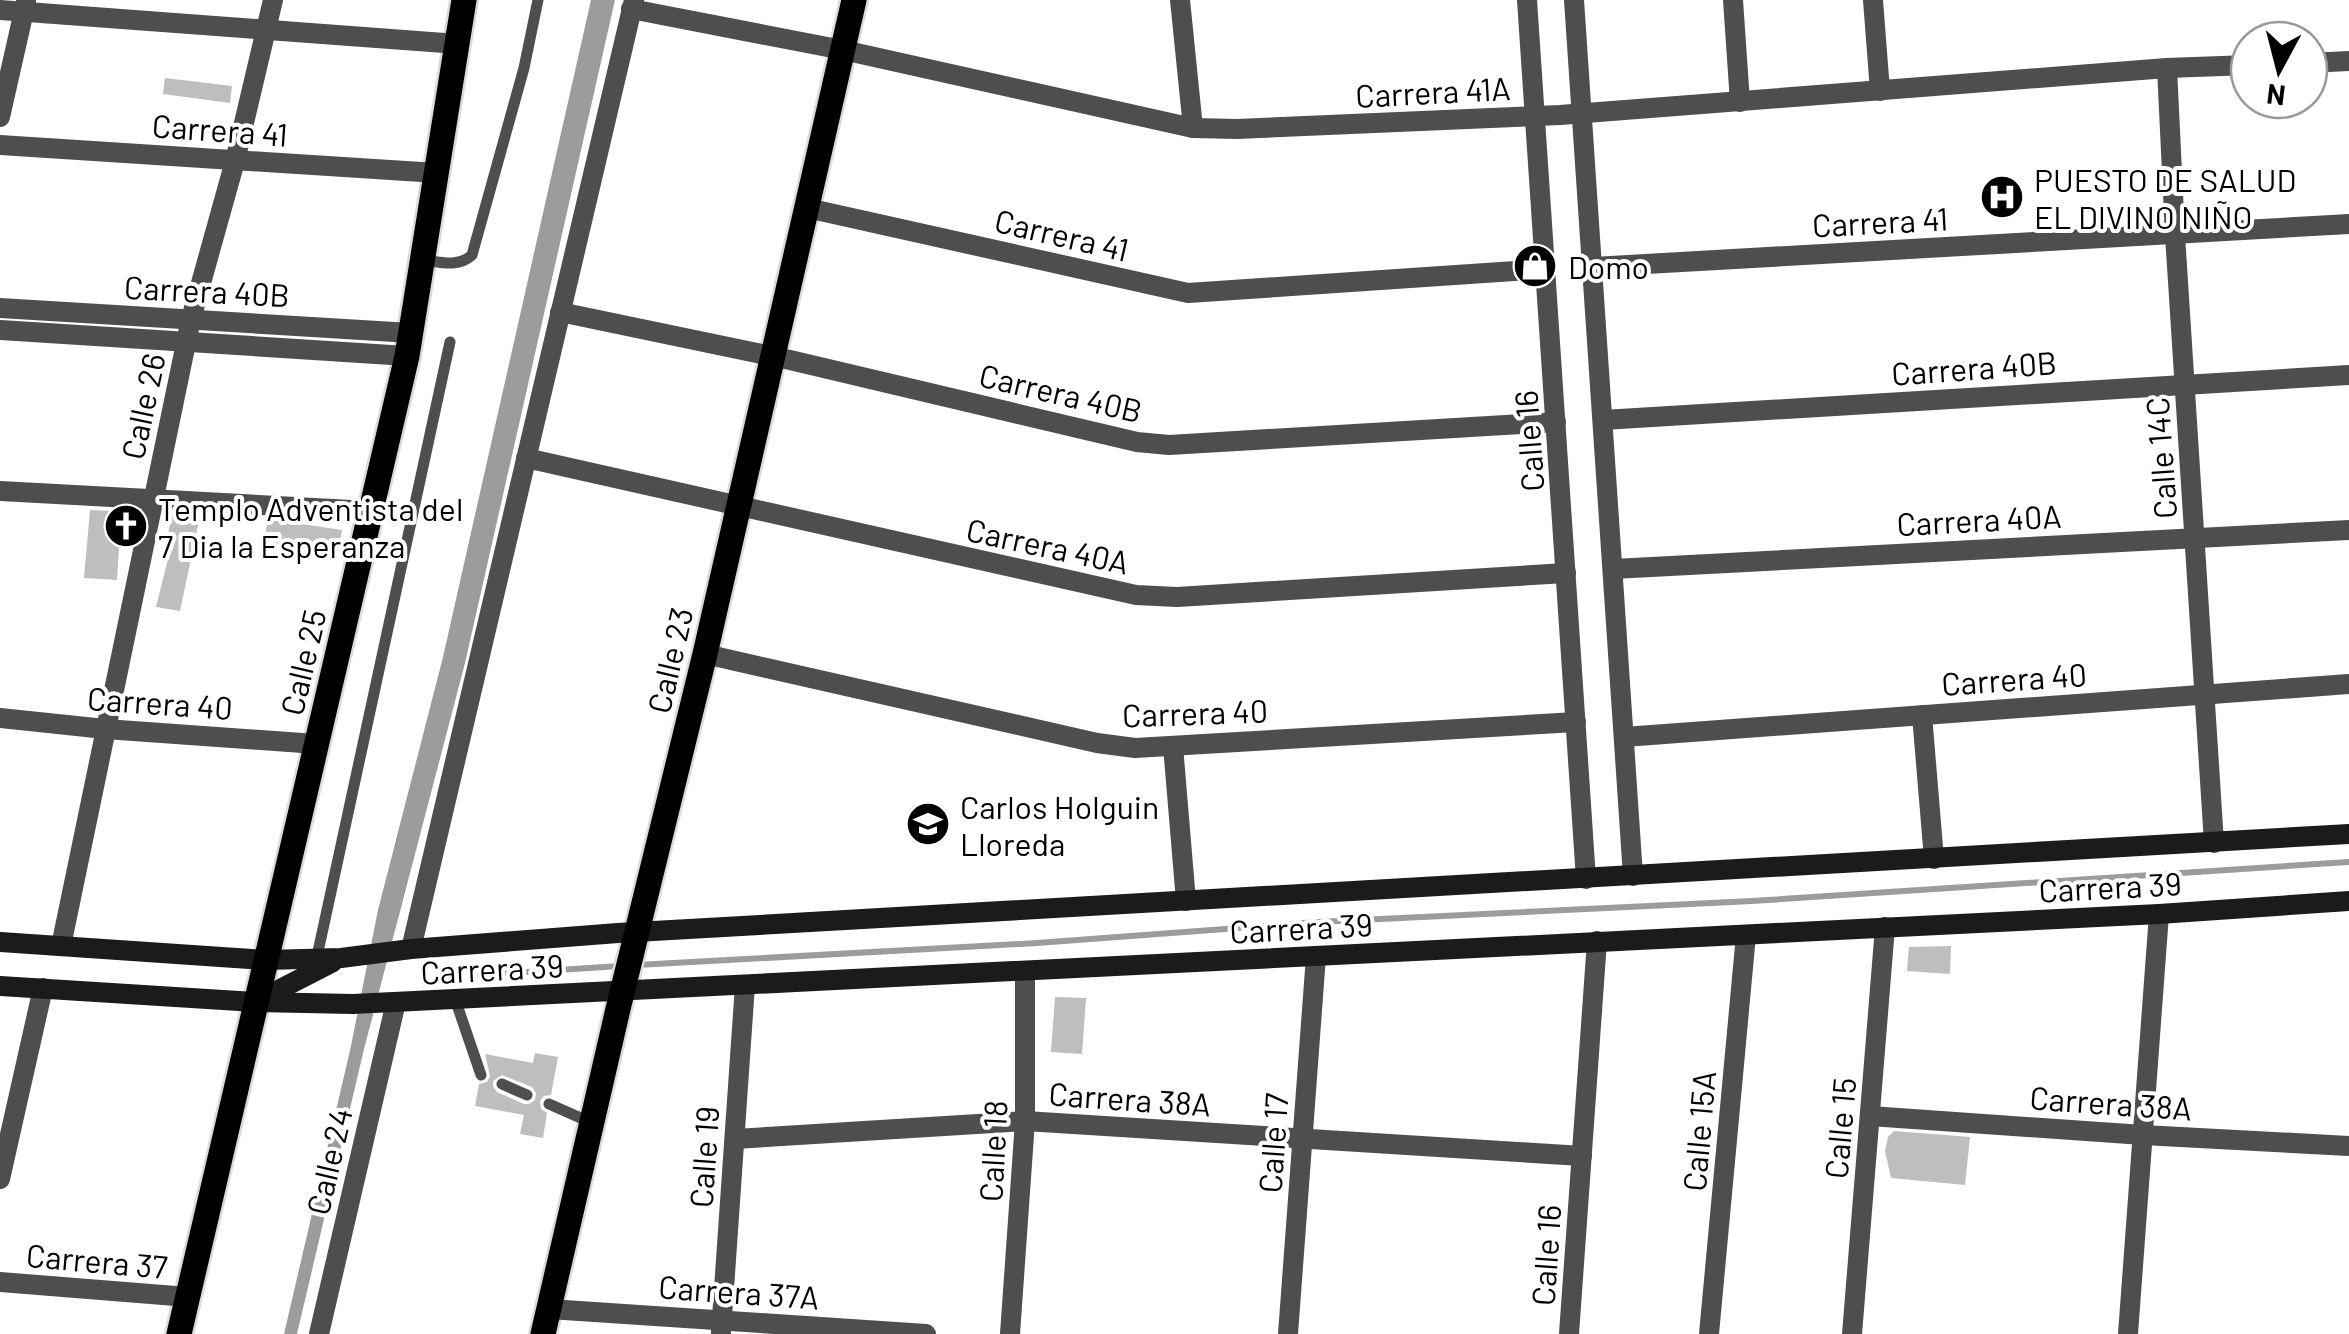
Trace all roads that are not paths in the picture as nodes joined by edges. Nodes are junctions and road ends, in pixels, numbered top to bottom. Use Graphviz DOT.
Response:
graph roads {
  1 [pos="274,0"];
  2 [pos="464,0"];
  3 [pos="538,0"];
  4 [pos="854,0"];
  5 [pos="1180,0"];
  6 [pos="1527,0"];
  7 [pos="1574,0"];
  8 [pos="1733,0"];
  9 [pos="1873,0"];
  10 [pos="632,4"];
  11 [pos="25,6"];
  12 [pos="0,10"];
  13 [pos="266,30"];
  14 [pos="458,44"];
  15 [pos="843,50"];
  16 [pos="2229,66"];
  17 [pos="2167,68"];
  18 [pos="1880,92"];
  19 [pos="1740,102"];
  20 [pos="1583,113"];
  21 [pos="0,116"];
  22 [pos="1536,116"];
  23 [pos="1193,128"];
  24 [pos="0,145"];
  25 [pos="235,160"];
  26 [pos="436,173"];
  27 [pos="808,208"];
  28 [pos="2349,224"];
  29 [pos="2175,234"];
  30 [pos="422,260"];
  31 [pos="1593,267"];
  32 [pos="1546,269"];
  33 [pos="0,308"];
  34 [pos="560,312"];
  35 [pos="191,319"];
  36 [pos="0,330"];
  37 [pos="186,340"];
  38 [pos="450,342"];
  39 [pos="409,345"];
  40 [pos="772,356"];
  41 [pos="2349,375"];
  42 [pos="2185,384"];
  43 [pos="1603,420"];
  44 [pos="1556,422"];
  45 [pos="526,458"];
  46 [pos="0,492"];
  47 [pos="153,500"];
  48 [pos="737,505"];
  49 [pos="370,511"];
  50 [pos="2349,530"];
  51 [pos="2195,537"];
  52 [pos="1613,569"];
  53 [pos="1566,573"];
  54 [pos="705,654"];
  55 [pos="2349,684"];
  56 [pos="2205,695"];
  57 [pos="1922,715"];
  58 [pos="0,718"];
  59 [pos="1576,722"];
  60 [pos="106,729"];
  61 [pos="1624,737"];
  62 [pos="316,744"];
  63 [pos="1173,746"];
  64 [pos="2349,834"];
  65 [pos="2214,844"];
  66 [pos="1934,859"];
  67 [pos="1633,876"];
  68 [pos="1586,879"];
  69 [pos="2349,900"];
  70 [pos="1186,901"];
  71 [pos="2160,914"];
  72 [pos="1885,927"];
  73 [pos="1746,934"];
  74 [pos="637,936"];
  75 [pos="0,942"];
  76 [pos="1596,942"];
  77 [pos="61,946"];
  78 [pos="403,950"];
  79 [pos="1316,956"];
  80 [pos="265,960"];
  81 [pos="314,966"];
  82 [pos="1025,972"];
  83 [pos="625,982"];
  84 [pos="745,985"];
  85 [pos="0,986"];
  86 [pos="43,988"];
  87 [pos="455,1000"];
  88 [pos="255,1002"];
  89 [pos="390,1003"];
  90 [pos="481,1075"];
  91 [pos="502,1084"];
  92 [pos="527,1095"];
  93 [pos="549,1104"];
  94 [pos="1870,1116"];
  95 [pos="1025,1121"];
  96 [pos="592,1123"];
  97 [pos="2143,1134"];
  98 [pos="1302,1138"];
  99 [pos="735,1139"];
  100 [pos="2349,1146"];
  101 [pos="1582,1156"];
  102 [pos="0,1180"];
  103 [pos="0,1282"];
  104 [pos="188,1297"];
  105 [pos="546,1321"];
  106 [pos="721,1327"];
  107 [pos="180,1334"];
  108 [pos="319,1334"];
  109 [pos="926,1334"];
  110 [pos="1010,1334"];
  111 [pos="1288,1334"];
  112 [pos="1569,1334"];
  113 [pos="1709,1334"];
  114 [pos="1852,1334"];
  115 [pos="2128,1334"];
  1 -- 13 [label="street, Calle 26"];
  2 -- 14 [label="main road, Calle 25"];
  3 -- 30 [label="lane"];
  4 -- 15 [label="main road, Calle 23"];
  5 -- 23 [label="street"];
  6 -- 22 [label="street, Calle 16"];
  7 -- 20 [label="street"];
  8 -- 19 [label="street"];
  9 -- 18 [label="street"];
  10 -- 15 [label="street, Carrera 41A"];
  10 -- 34 [label="street"];
  11 -- 12 [label="street"];
  11 -- 13 [label="street"];
  11 -- 21 [label="street"];
  13 -- 14 [label="street"];
  13 -- 25 [label="street, Calle 26"];
  14 -- 26 [label="main road, Calle 25"];
  15 -- 23 [label="street, Carrera 41A"];
  15 -- 27 [label="main road, Calle 23"];
  16 -- 17 [label="street, Carrera 41A"];
  17 -- 18 [label="street, Carrera 41A"];
  17 -- 29 [label="street, Calle 14C"];
  18 -- 19 [label="street, Carrera 41A"];
  19 -- 20 [label="street, Carrera 41A"];
  20 -- 22 [label="street, Carrera 41A"];
  20 -- 31 [label="street"];
  22 -- 23 [label="street, Carrera 41A"];
  22 -- 32 [label="street, Calle 16"];
  24 -- 25 [label="street, Carrera 41"];
  25 -- 26 [label="street, Carrera 41"];
  25 -- 35 [label="street, Calle 26"];
  26 -- 30 [label="main road, Calle 25"];
  27 -- 32 [label="street, Carrera 41"];
  27 -- 40 [label="main road, Calle 23"];
  28 -- 29 [label="street, Carrera 41"];
  29 -- 31 [label="street, Carrera 41"];
  29 -- 42 [label="street, Calle 14C"];
  30 -- 39 [label="main road, Calle 25"];
  31 -- 43 [label="street"];
  32 -- 44 [label="street, Calle 16"];
  33 -- 35 [label="street, Carrera 40B"];
  34 -- 40 [label="street, Carrera 40B"];
  34 -- 45 [label="street"];
  35 -- 37 [label="street, Calle 26"];
  35 -- 39 [label="street, Carrera 40B"];
  36 -- 37 [label="street, Carrera 40B"];
  37 -- 39 [label="street, Carrera 40B"];
  37 -- 47 [label="street, Calle 26"];
  38 -- 81 [label="lane"];
  39 -- 49 [label="main road, Calle 25"];
  40 -- 44 [label="street, Carrera 40B"];
  40 -- 48 [label="main road, Calle 23"];
  41 -- 42 [label="street, Carrera 40B"];
  42 -- 43 [label="street, Carrera 40B"];
  42 -- 51 [label="street, Calle 14C"];
  43 -- 52 [label="street"];
  44 -- 53 [label="street, Calle 16"];
  45 -- 48 [label="street, Carrera 40A"];
  45 -- 78 [label="street"];
  46 -- 47 [label="street"];
  47 -- 49 [label="street"];
  47 -- 60 [label="street, Calle 26"];
  48 -- 53 [label="street, Carrera 40A"];
  48 -- 54 [label="main road, Calle 23"];
  49 -- 62 [label="main road, Calle 25"];
  50 -- 51 [label="street, Carrera 40A"];
  51 -- 52 [label="street, Carrera 40A"];
  51 -- 56 [label="street, Calle 14C"];
  52 -- 61 [label="street"];
  53 -- 59 [label="street, Calle 16"];
  54 -- 63 [label="street, Carrera 40"];
  54 -- 74 [label="main road, Calle 23"];
  55 -- 56 [label="street, Carrera 40"];
  56 -- 57 [label="street, Carrera 40"];
  56 -- 65 [label="street, Calle 14C"];
  57 -- 61 [label="street, Carrera 40"];
  57 -- 66 [label="street"];
  58 -- 60 [label="street, Carrera 40"];
  59 -- 63 [label="street, Carrera 40"];
  59 -- 68 [label="street, Calle 16"];
  60 -- 62 [label="street, Carrera 40"];
  60 -- 77 [label="street, Calle 26"];
  61 -- 67 [label="street"];
  62 -- 80 [label="main road, Calle 25"];
  63 -- 70 [label="street"];
  64 -- 65 [label="main road, Carrera 39"];
  65 -- 66 [label="main road, Carrera 39"];
  66 -- 67 [label="main road, Carrera 39"];
  67 -- 68 [label="main road, Carrera 39"];
  68 -- 70 [label="main road, Carrera 39"];
  69 -- 71 [label="main road, Carrera 39"];
  70 -- 74 [label="main road, Carrera 39"];
  71 -- 72 [label="main road, Carrera 39"];
  71 -- 97 [label="street"];
  72 -- 73 [label="main road, Carrera 39"];
  72 -- 94 [label="street, Calle 15"];
  73 -- 76 [label="main road, Carrera 39"];
  73 -- 113 [label="street, Calle 15A"];
  74 -- 78 [label="main road, Carrera 39"];
  74 -- 83 [label="main road, Calle 23"];
  75 -- 77 [label="main road, Carrera 39"];
  76 -- 79 [label="main road, Carrera 39"];
  76 -- 101 [label="street, Calle 16"];
  77 -- 80 [label="main road, Carrera 39"];
  78 -- 81 [label="main road, Carrera 39"];
  79 -- 82 [label="main road, Carrera 39"];
  79 -- 98 [label="street, Calle 17"];
  80 -- 81 [label="main road, Carrera 39"];
  80 -- 88 [label="main road, Calle 25"];
  81 -- 88 [label="main road, Carrera 39"];
  82 -- 84 [label="main road, Carrera 39"];
  82 -- 95 [label="street, Calle 18"];
  83 -- 84 [label="main road, Carrera 39"];
  83 -- 87 [label="main road, Carrera 39"];
  83 -- 96 [label="main road, Calle 23"];
  84 -- 99 [label="street, Calle 19"];
  85 -- 86 [label="main road, Carrera 39"];
  86 -- 88 [label="main road, Carrera 39"];
  86 -- 102 [label="street"];
  87 -- 89 [label="main road, Carrera 39"];
  87 -- 90 [label="lane"];
  88 -- 89 [label="main road, Carrera 39"];
  88 -- 104 [label="main road, Calle 25"];
  89 -- 108 [label="street, Calle 24"];
  91 -- 92 [label="lane"];
  93 -- 96 [label="lane"];
  94 -- 97 [label="street, Carrera 38A"];
  94 -- 114 [label="street, Calle 15"];
  95 -- 98 [label="street, Carrera 38A"];
  95 -- 99 [label="street, Carrera 38A"];
  95 -- 110 [label="street, Calle 18"];
  96 -- 105 [label="main road, Calle 23"];
  97 -- 100 [label="street, Carrera 38A"];
  97 -- 115 [label="street"];
  98 -- 101 [label="street, Carrera 38A"];
  98 -- 111 [label="street, Calle 17"];
  99 -- 106 [label="street, Calle 19"];
  101 -- 112 [label="street, Calle 16"];
  103 -- 104 [label="street, Carrera 37"];
  104 -- 107 [label="main road, Calle 25"];
  105 -- 106 [label="street, Carrera 37A"];
  106 -- 109 [label="street, Carrera 37A"];
}
